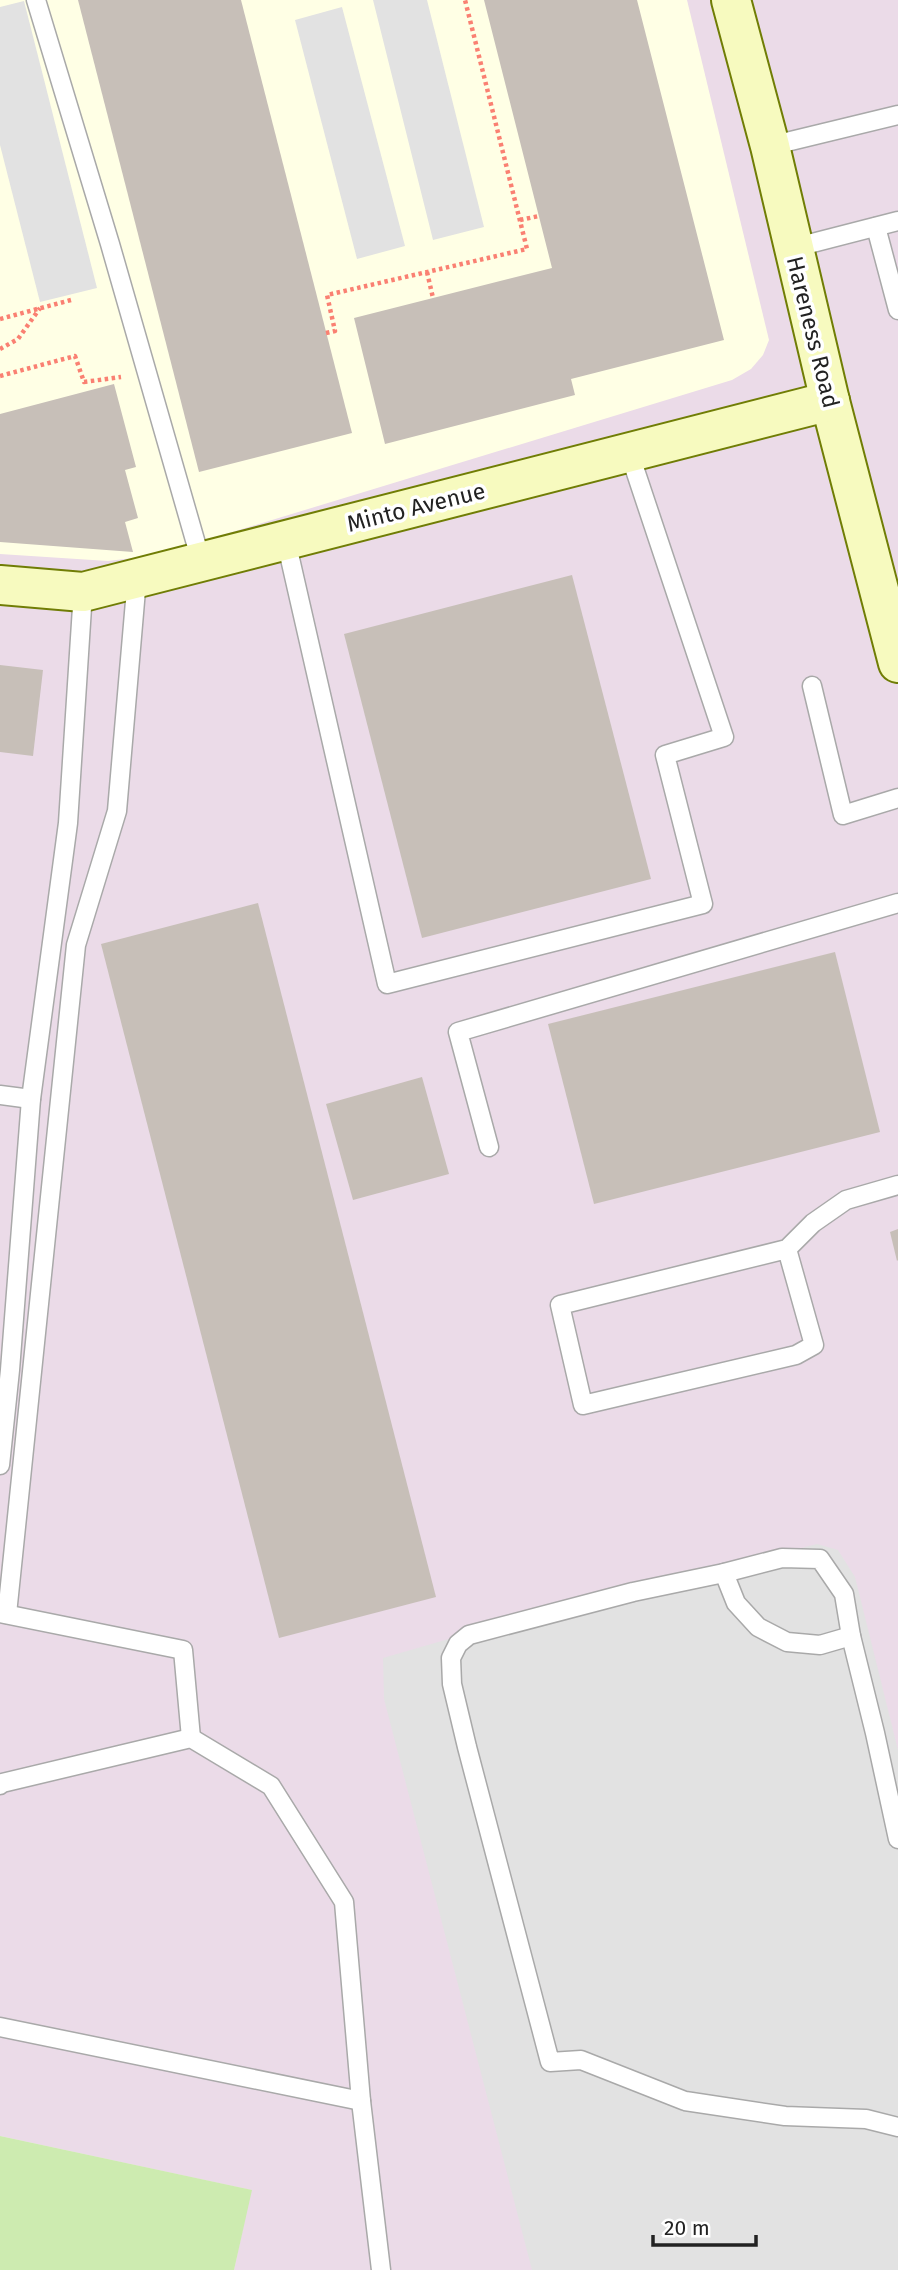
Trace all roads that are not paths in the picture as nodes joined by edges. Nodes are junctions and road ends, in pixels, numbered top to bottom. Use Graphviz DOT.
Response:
graph roads {
  1 [pos="36,0"];
  2 [pos="731,0"];
  3 [pos="898,115"];
  4 [pos="770,146"];
  5 [pos="898,221"];
  6 [pos="876,227"];
  7 [pos="793,248"];
  8 [pos="898,310"];
  9 [pos="830,401"];
  10 [pos="629,453"];
  11 [pos="286,541"];
  12 [pos="201,561"];
  13 [pos="137,578"];
  14 [pos="0,585"];
  15 [pos="83,592"];
  16 [pos="898,663"];
  17 [pos="812,686"];
  18 [pos="898,799"];
  19 [pos="898,903"];
  20 [pos="0,1095"];
  21 [pos="31,1099"];
  22 [pos="489,1147"];
  23 [pos="898,1185"];
  24 [pos="787,1248"];
  25 [pos="3,1399"];
  26 [pos="0,1465"];
  27 [pos="724,1573"];
  28 [pos="3,1613"];
  29 [pos="851,1636"];
  30 [pos="191,1738"];
  31 [pos="0,1785"];
  32 [pos="898,1839"];
  33 [pos="0,2027"];
  34 [pos="361,2101"];
  35 [pos="898,2127"];
  36 [pos="381,2270"];
  1 -- 12 [label="lane"];
  2 -- 4 [label="street, Hareness Road"];
  3 -- 4 [label="lane"];
  4 -- 7 [label="street, Hareness Road"];
  5 -- 6 [label="lane"];
  6 -- 7 [label="lane"];
  6 -- 8 [label="lane"];
  7 -- 9 [label="street, Hareness Road"];
  9 -- 10 [label="street, Minto Avenue"];
  9 -- 16 [label="street, Hareness Road"];
  10 -- 11 [label="street, Minto Avenue"];
  10 -- 11 [label="lane"];
  11 -- 12 [label="street, Minto Avenue"];
  12 -- 13 [label="street, Minto Avenue"];
  13 -- 15 [label="street, Minto Avenue"];
  13 -- 28 [label="lane"];
  14 -- 15 [label="street, Minto Avenue"];
  15 -- 21 [label="lane"];
  17 -- 18 [label="lane"];
  19 -- 22 [label="lane"];
  20 -- 21 [label="lane"];
  21 -- 25 [label="lane"];
  23 -- 24 [label="lane"];
  24 -- 24 [label="lane"];
  25 -- 26 [label="lane"];
  27 -- 29 [label="lane"];
  27 -- 29 [label="lane"];
  27 -- 35 [label="lane"];
  28 -- 30 [label="lane"];
  29 -- 32 [label="lane"];
  30 -- 31 [label="lane"];
  30 -- 34 [label="lane"];
  33 -- 34 [label="lane"];
  34 -- 36 [label="lane"];
}
